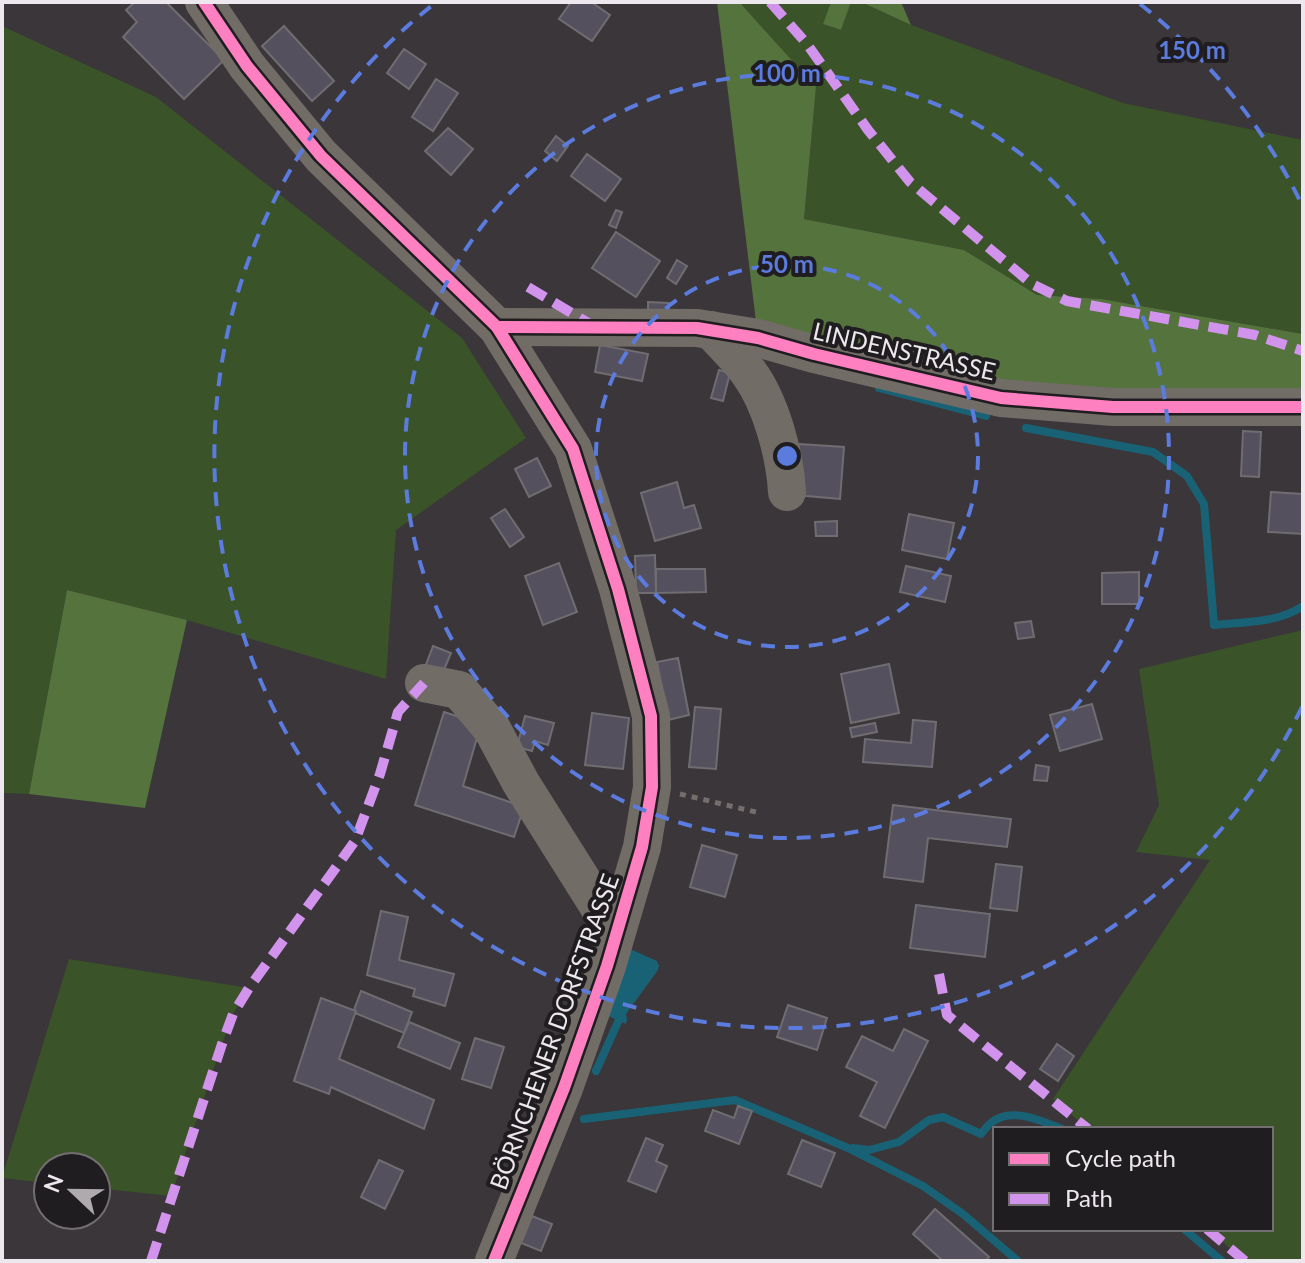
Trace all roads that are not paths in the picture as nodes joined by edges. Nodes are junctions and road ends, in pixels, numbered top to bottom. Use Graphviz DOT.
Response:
graph roads {
  1 [pos="204,2"];
  2 [pos="497,327"];
  3 [pos="711,330"];
  4 [pos="1303,407"];
  5 [pos="787,492"];
  6 [pos="424,683"];
  7 [pos="616,934"];
  8 [pos="494,1261"];
  1 -- 2 [label="street, BÖRNCHENER DORFSTRASSE"];
  2 -- 3 [label="street, LINDENSTRASSE"];
  2 -- 7 [label="street, BÖRNCHENER DORFSTRASSE"];
  3 -- 4 [label="street, LINDENSTRASSE"];
  3 -- 5 [label="street"];
  6 -- 7 [label="street"];
  7 -- 8 [label="street, BÖRNCHENER DORFSTRASSE"];
}
